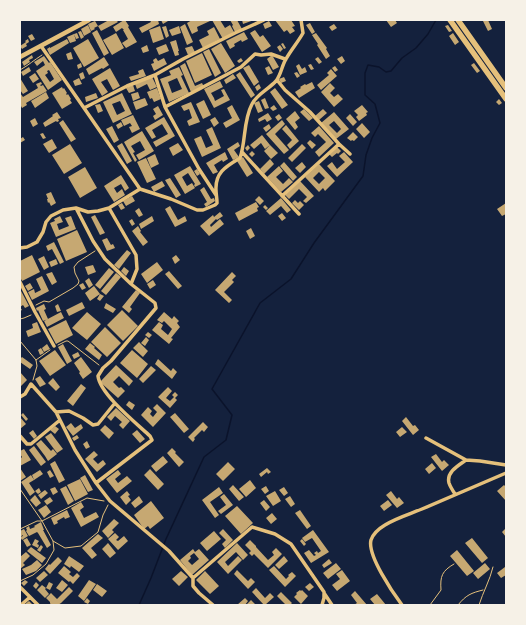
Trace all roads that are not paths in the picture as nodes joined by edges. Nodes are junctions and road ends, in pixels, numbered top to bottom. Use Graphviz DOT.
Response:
graph roads {
  1 [pos="89,20"];
  2 [pos="264,20"];
  3 [pos="301,20"];
  4 [pos="450,20"];
  5 [pos="458,20"];
  6 [pos="40,46"];
  7 [pos="20,57"];
  8 [pos="286,59"];
  9 [pos="155,75"];
  10 [pos="277,80"];
  11 [pos="506,88"];
  12 [pos="506,99"];
  13 [pos="165,107"];
  14 [pos="84,108"];
  15 [pos="339,144"];
  16 [pos="242,152"];
  17 [pos="350,154"];
  18 [pos="140,189"];
  19 [pos="216,196"];
  20 [pos="282,196"];
  21 [pos="76,208"];
  22 [pos="109,208"];
  23 [pos="300,214"];
  24 [pos="20,248"];
  25 [pos="20,282"];
  26 [pos="131,284"];
  27 [pos="54,346"];
  28 [pos="20,397"];
  29 [pos="115,403"];
  30 [pos="56,412"];
  31 [pos="60,420"];
  32 [pos="20,436"];
  33 [pos="426,438"];
  34 [pos="466,460"];
  35 [pos="506,465"];
  36 [pos="506,473"];
  37 [pos="96,483"];
  38 [pos="455,494"];
  39 [pos="193,578"];
  40 [pos="20,587"];
  41 [pos="324,592"];
  42 [pos="30,597"];
  43 [pos="21,605"];
  44 [pos="38,605"];
  45 [pos="214,605"];
  46 [pos="322,605"];
  47 [pos="332,605"];
  48 [pos="402,605"];
  1 -- 6 [label="street"];
  2 -- 9 [label="street"];
  3 -- 8 [label="street"];
  4 -- 12 [label="main road"];
  5 -- 11 [label="main road"];
  6 -- 7 [label="street"];
  6 -- 14 [label="street"];
  8 -- 10 [label="street"];
  8 -- 13 [label="street"];
  9 -- 13 [label="street"];
  9 -- 14 [label="street"];
  10 -- 15 [label="street"];
  10 -- 16 [label="street"];
  13 -- 19 [label="street"];
  14 -- 18 [label="street"];
  15 -- 17 [label="street"];
  15 -- 20 [label="street"];
  16 -- 19 [label="street"];
  16 -- 20 [label="street"];
  18 -- 19 [label="street"];
  18 -- 22 [label="street"];
  20 -- 23 [label="street"];
  21 -- 22 [label="street"];
  21 -- 24 [label="street"];
  21 -- 26 [label="street"];
  22 -- 26 [label="street"];
  25 -- 27 [label="street"];
  26 -- 29 [label="street"];
  28 -- 30 [label="street"];
  29 -- 30 [label="street"];
  29 -- 37 [label="street"];
  30 -- 31 [label="street"];
  31 -- 32 [label="street"];
  31 -- 37 [label="street"];
  33 -- 34 [label="street"];
  34 -- 35 [label="street"];
  34 -- 38 [label="street"];
  36 -- 38 [label="street"];
  37 -- 39 [label="street"];
  38 -- 48 [label="street"];
  39 -- 41 [label="street"];
  39 -- 45 [label="street"];
  40 -- 42 [label="street"];
  41 -- 46 [label="street"];
  41 -- 47 [label="street"];
  42 -- 43 [label="street"];
  42 -- 44 [label="street"];
}
